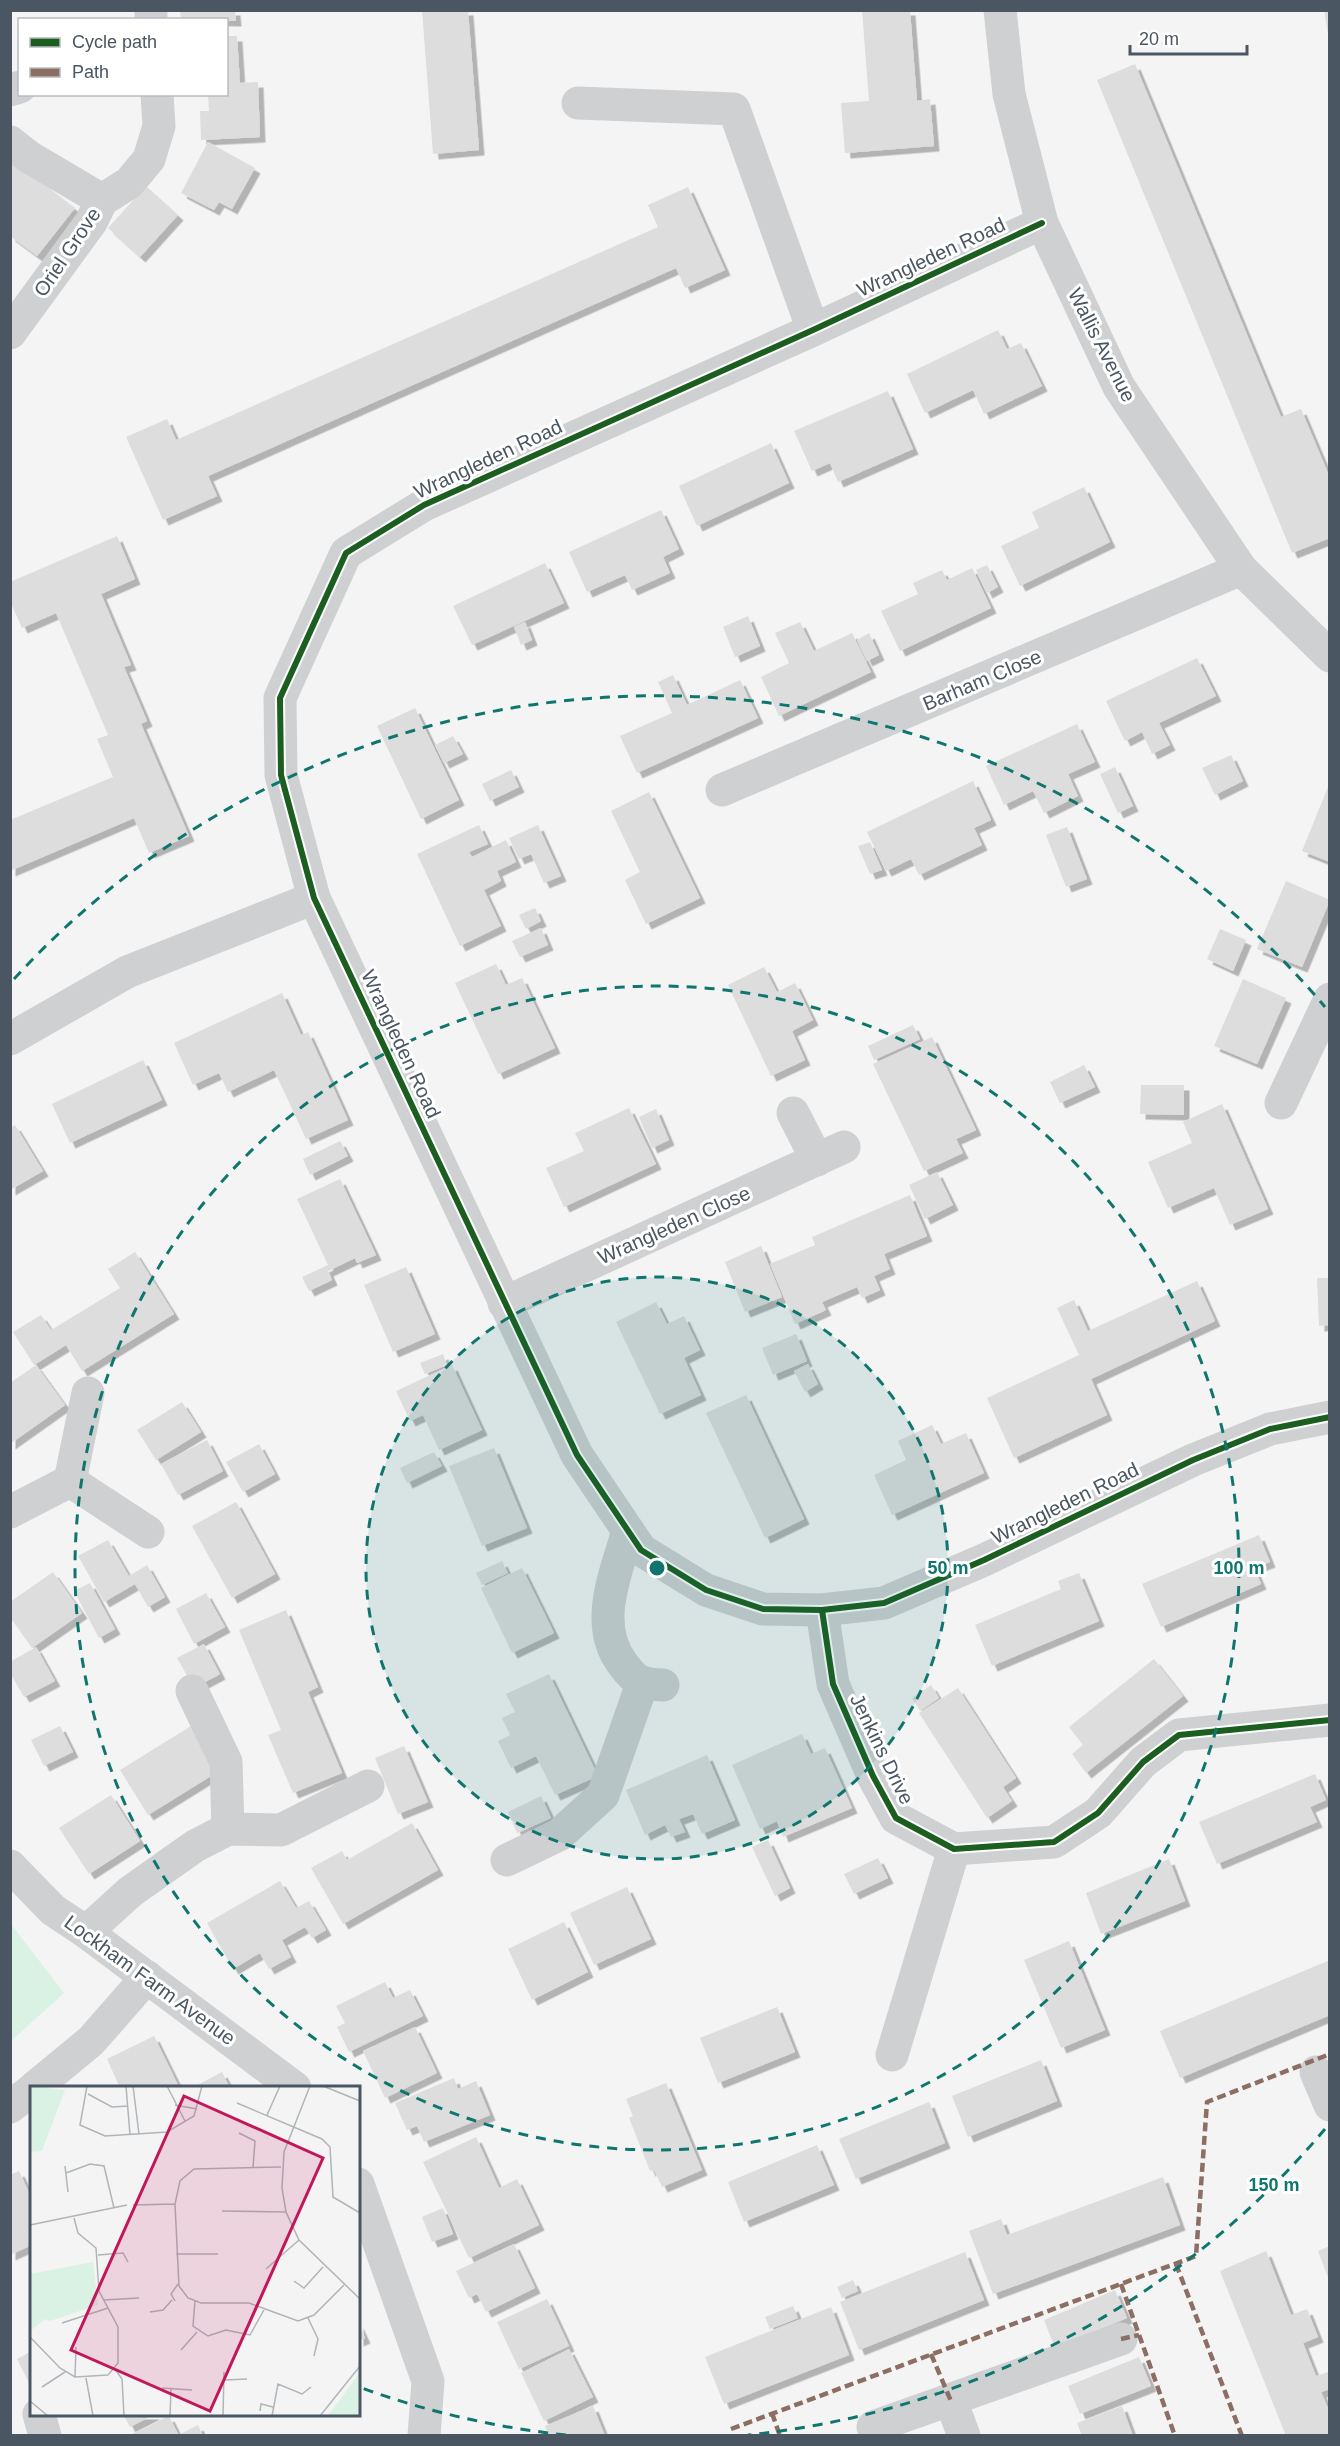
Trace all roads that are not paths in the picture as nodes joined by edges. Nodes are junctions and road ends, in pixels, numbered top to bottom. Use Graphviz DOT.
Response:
graph roads {
  1 [pos="1000,10"];
  2 [pos="157,96"];
  3 [pos="578,103"];
  4 [pos="10,142"];
  5 [pos="102,200"];
  6 [pos="1042,223"];
  7 [pos="813,330"];
  8 [pos="10,333"];
  9 [pos="1241,569"];
  10 [pos="1329,656"];
  11 [pos="722,790"];
  12 [pos="314,898"];
  13 [pos="1329,999"];
  14 [pos="10,1039"];
  15 [pos="1281,1103"];
  16 [pos="793,1113"];
  17 [pos="504,1302"];
  18 [pos="88,1393"];
  19 [pos="1329,1418"];
  20 [pos="70,1482"];
  21 [pos="10,1512"];
  22 [pos="628,1531"];
  23 [pos="148,1532"];
  24 [pos="822,1610"];
  25 [pos="192,1691"];
  26 [pos="1329,1720"];
  27 [pos="368,1786"];
  28 [pos="228,1829"];
  29 [pos="954,1849"];
  30 [pos="507,1860"];
  31 [pos="10,1866"];
  32 [pos="86,1932"];
  33 [pos="147,1977"];
  34 [pos="892,2055"];
  35 [pos="1316,2072"];
  36 [pos="37,2086"];
  37 [pos="292,2086"];
  38 [pos="30,2091"];
  39 [pos="1329,2105"];
  40 [pos="10,2107"];
  41 [pos="360,2190"];
  42 [pos="1121,2339"];
  43 [pos="951,2401"];
  44 [pos="39,2416"];
  45 [pos="873,2427"];
  46 [pos="45,2436"];
  47 [pos="424,2436"];
  48 [pos="964,2436"];
  1 -- 6 [label="street, Wallis Avenue"];
  2 -- 5 [label="street"];
  3 -- 7 [label="street"];
  4 -- 5 [label="street"];
  5 -- 8 [label="street, Oriel Grove"];
  6 -- 7 [label="street, Wrangleden Road"];
  6 -- 9 [label="street, Wallis Avenue"];
  7 -- 12 [label="street, Wrangleden Road"];
  9 -- 10 [label="street, Wallis Avenue"];
  9 -- 11 [label="street, Barham Close"];
  12 -- 14 [label="street"];
  12 -- 17 [label="street, Wrangleden Road"];
  13 -- 15 [label="street"];
  16 -- 17 [label="street, Wrangleden Close"];
  17 -- 22 [label="street, Wrangleden Road"];
  18 -- 20 [label="street"];
  19 -- 24 [label="street, Wrangleden Road"];
  20 -- 21 [label="street"];
  20 -- 23 [label="street"];
  22 -- 24 [label="street, Wrangleden Road"];
  22 -- 30 [label="street"];
  24 -- 29 [label="street, Jenkins Drive"];
  25 -- 28 [label="street"];
  26 -- 29 [label="street"];
  27 -- 28 [label="street"];
  28 -- 32 [label="street"];
  29 -- 34 [label="street"];
  31 -- 32 [label="street, Lockham Farm Avenue"];
  32 -- 33 [label="street, Lockham Farm Avenue"];
  33 -- 36 [label="street"];
  33 -- 37 [label="street, Lockham Farm Avenue"];
  35 -- 39 [label="street"];
  38 -- 40 [label="street"];
  41 -- 47 [label="street"];
  42 -- 43 [label="street"];
  43 -- 45 [label="street"];
  43 -- 48 [label="street"];
  44 -- 46 [label="street"];
}
